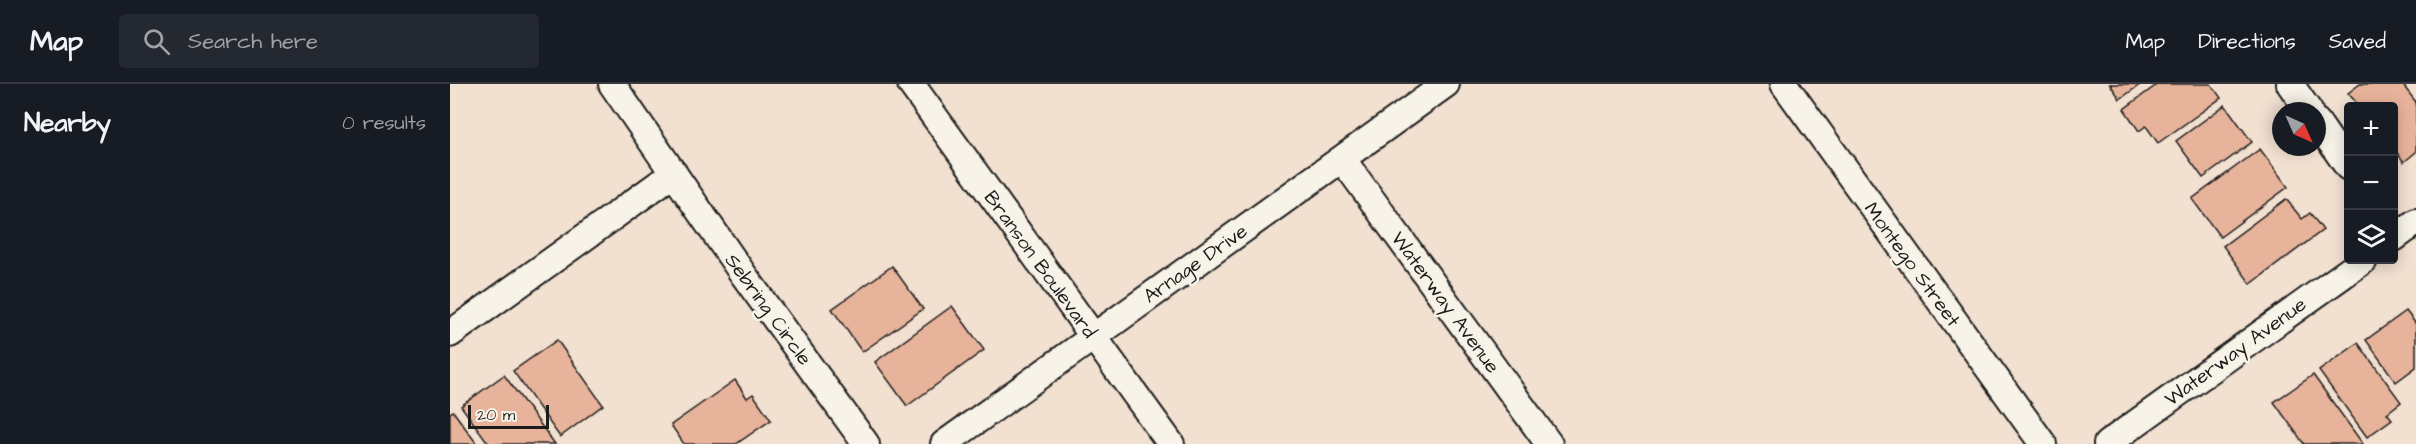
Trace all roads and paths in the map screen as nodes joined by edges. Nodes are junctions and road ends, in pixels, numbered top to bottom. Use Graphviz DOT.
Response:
graph roads {
  1 [pos="612,84"];
  2 [pos="911,84"];
  3 [pos="1446,84"];
  4 [pos="1784,84"];
  5 [pos="2290,84"];
  6 [pos="2303,102"];
  7 [pos="2326,135"];
  8 [pos="1343,160"];
  9 [pos="2344,160"];
  10 [pos="674,173"];
  11 [pos="2358,264"];
  12 [pos="450,334"];
  13 [pos="1092,336"];
  14 [pos="866,444"];
  15 [pos="944,444"];
  16 [pos="1171,444"];
  17 [pos="1549,444"];
  18 [pos="2043,444"];
  19 [pos="2107,444"];
  1 -- 10 [label="street, Sebring Circle"];
  2 -- 13 [label="street, Branson Boulevard"];
  3 -- 8 [label="street, Arnage Drive"];
  4 -- 18 [label="street, Montego Street"];
  5 -- 6 [label="street"];
  7 -- 9 [label="street"];
  8 -- 13 [label="street, Arnage Drive"];
  8 -- 17 [label="street, Waterway Avenue"];
  10 -- 12 [label="street"];
  10 -- 14 [label="street, Sebring Circle"];
  11 -- 19 [label="street, Waterway Avenue"];
  13 -- 15 [label="street, Arnage Drive"];
  13 -- 16 [label="street, Branson Boulevard"];
}
